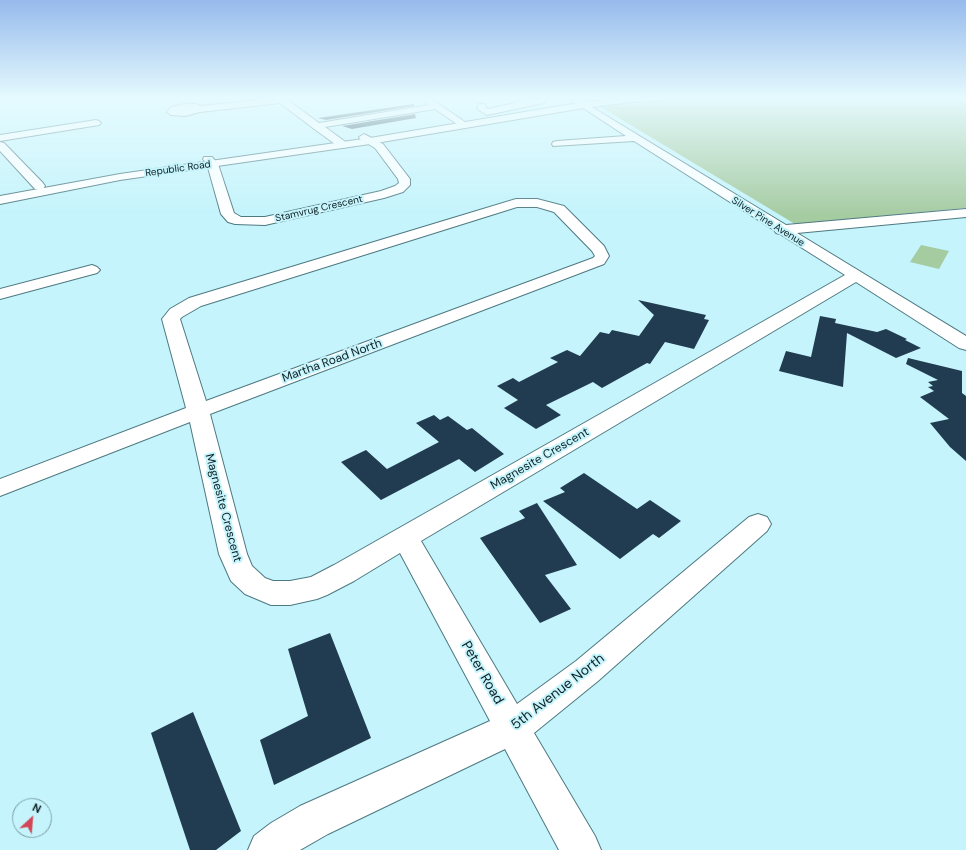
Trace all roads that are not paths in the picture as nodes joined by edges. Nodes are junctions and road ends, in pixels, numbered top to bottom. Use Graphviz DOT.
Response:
graph roads {
  1 [pos="333,138"];
  2 [pos="374,138"];
  3 [pos="374,138"];
  4 [pos="635,138"];
  5 [pos="367,139"];
  6 [pos="341,143"];
  7 [pos="557,144"];
  8 [pos="0,145"];
  9 [pos="210,162"];
  10 [pos="39,186"];
  11 [pos="0,194"];
  12 [pos="0,200"];
  13 [pos="558,208"];
  14 [pos="966,214"];
  15 [pos="782,230"];
  16 [pos="92,270"];
  17 [pos="856,276"];
  18 [pos="0,294"];
  19 [pos="966,344"];
  20 [pos="198,410"];
  21 [pos="0,488"];
  22 [pos="758,524"];
  23 [pos="405,537"];
  24 [pos="513,728"];
  25 [pos="268,850"];
  26 [pos="582,850"];
  1 -- 6 [label="street"];
  2 -- 5 [label="street, Republic Road"];
  3 -- 5 [label="street, Republic Road"];
  4 -- 7 [label="street"];
  4 -- 15 [label="street, Silver Pine Avenue"];
  5 -- 6 [label="street, Republic Road"];
  5 -- 9 [label="street, Stamvrug Crescent"];
  6 -- 9 [label="street, Republic Road"];
  8 -- 10 [label="street"];
  9 -- 10 [label="street, Republic Road"];
  9 -- 12 [label="street, Republic Road"];
  10 -- 11 [label="street, Republic Road"];
  13 -- 20 [label="street, Martha Road North"];
  13 -- 20 [label="street, Magnesite Crescent"];
  14 -- 15 [label="street"];
  15 -- 17 [label="street, Silver Pine Avenue"];
  16 -- 18 [label="street"];
  17 -- 19 [label="street, Silver Pine Avenue"];
  17 -- 23 [label="street, Magnesite Crescent"];
  20 -- 21 [label="street, Martha Road North"];
  20 -- 23 [label="street, Magnesite Crescent"];
  22 -- 24 [label="street, 5th Avenue North"];
  23 -- 24 [label="street, Peter Road"];
  24 -- 25 [label="street, 5th Avenue North"];
  24 -- 26 [label="street, Peter Road"];
}
